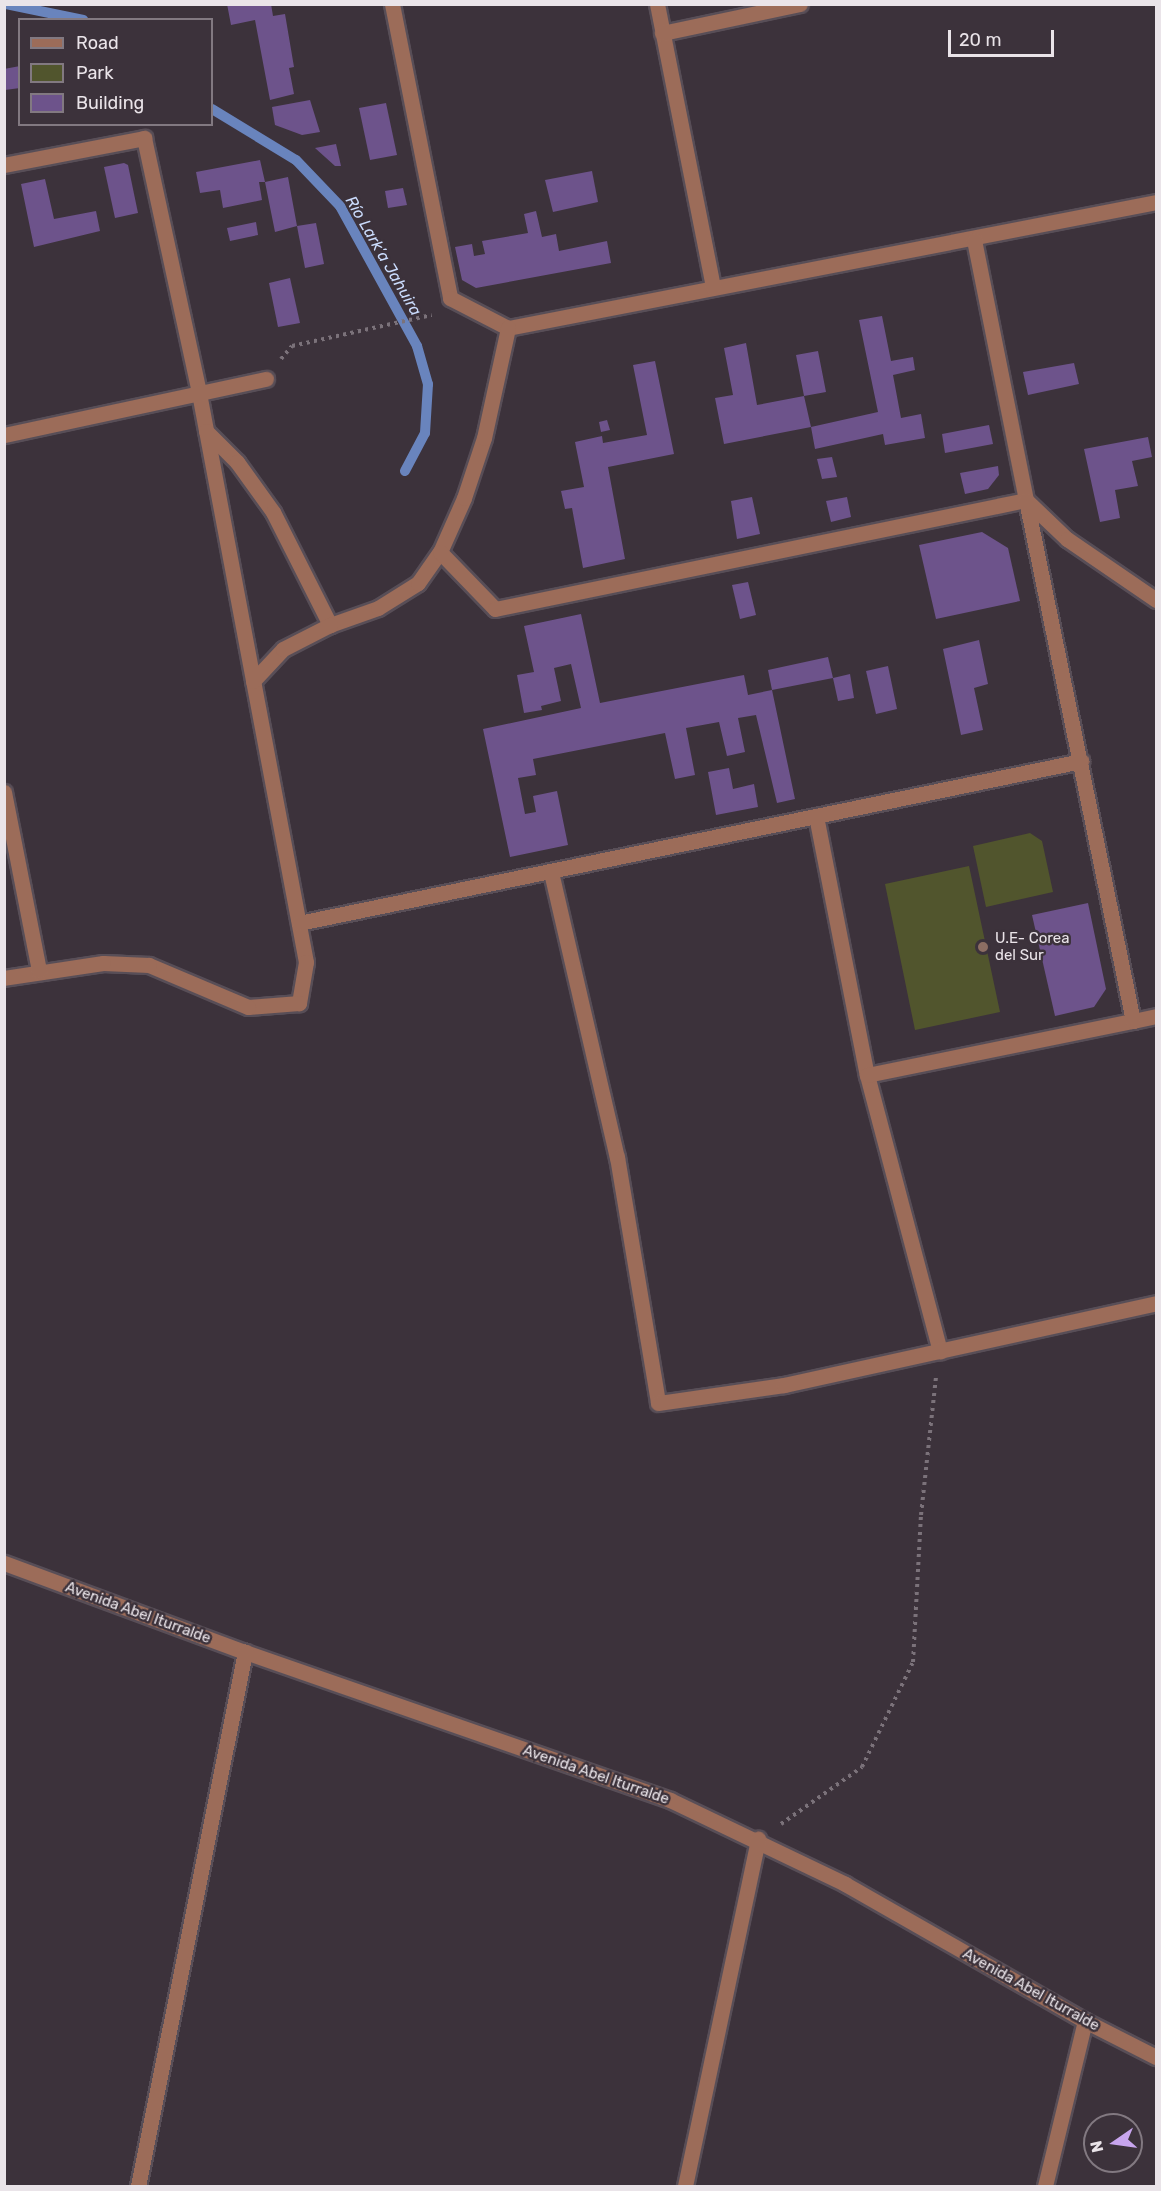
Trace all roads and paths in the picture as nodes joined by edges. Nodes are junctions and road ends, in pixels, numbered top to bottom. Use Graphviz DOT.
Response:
graph roads {
  1 [pos="392,4"];
  2 [pos="657,4"];
  3 [pos="800,4"];
  4 [pos="662,33"];
  5 [pos="4,165"];
  6 [pos="1156,202"];
  7 [pos="974,240"];
  8 [pos="713,288"];
  9 [pos="437,314"];
  10 [pos="508,328"];
  11 [pos="266,379"];
  12 [pos="199,393"];
  13 [pos="206,430"];
  14 [pos="4,435"];
  15 [pos="1026,500"];
  16 [pos="440,552"];
  17 [pos="1156,600"];
  18 [pos="330,625"];
  19 [pos="253,681"];
  20 [pos="1081,761"];
  21 [pos="4,792"];
  22 [pos="816,816"];
  23 [pos="551,872"];
  24 [pos="299,923"];
  25 [pos="39,971"];
  26 [pos="4,978"];
  27 [pos="1156,1016"];
  28 [pos="1133,1021"];
  29 [pos="867,1075"];
  30 [pos="1156,1303"];
  31 [pos="940,1352"];
  32 [pos="4,1563"];
  33 [pos="245,1652"];
  34 [pos="758,1839"];
  35 [pos="1085,2021"];
  36 [pos="1156,2057"];
  37 [pos="138,2187"];
  38 [pos="685,2187"];
  39 [pos="1045,2187"];
  1 -- 10 [label="street"];
  2 -- 4 [label="street"];
  3 -- 4 [label="street"];
  4 -- 8 [label="street"];
  5 -- 12 [label="street"];
  6 -- 7 [label="street"];
  7 -- 8 [label="street"];
  7 -- 15 [label="street"];
  8 -- 10 [label="street"];
  9 -- 11 [label="path"];
  10 -- 16 [label="street"];
  11 -- 12 [label="street"];
  12 -- 13 [label="street"];
  12 -- 14 [label="street"];
  13 -- 18 [label="street"];
  13 -- 19 [label="street"];
  15 -- 16 [label="street"];
  15 -- 17 [label="street"];
  15 -- 20 [label="street"];
  16 -- 18 [label="street"];
  18 -- 19 [label="street"];
  19 -- 24 [label="street"];
  20 -- 22 [label="street"];
  20 -- 28 [label="street"];
  21 -- 25 [label="street"];
  22 -- 23 [label="street"];
  22 -- 29 [label="street"];
  23 -- 24 [label="street"];
  23 -- 31 [label="street"];
  24 -- 25 [label="street"];
  25 -- 26 [label="street"];
  27 -- 28 [label="street"];
  28 -- 29 [label="street"];
  29 -- 31 [label="street"];
  30 -- 31 [label="street"];
  31 -- 34 [label="path"];
  32 -- 33 [label="street, Avenida Abel Iturralde"];
  33 -- 34 [label="street, Avenida Abel Iturralde"];
  33 -- 37 [label="street"];
  34 -- 35 [label="street, Avenida Abel Iturralde"];
  34 -- 38 [label="street"];
  35 -- 36 [label="street, Avenida Abel Iturralde"];
  35 -- 39 [label="street"];
}
